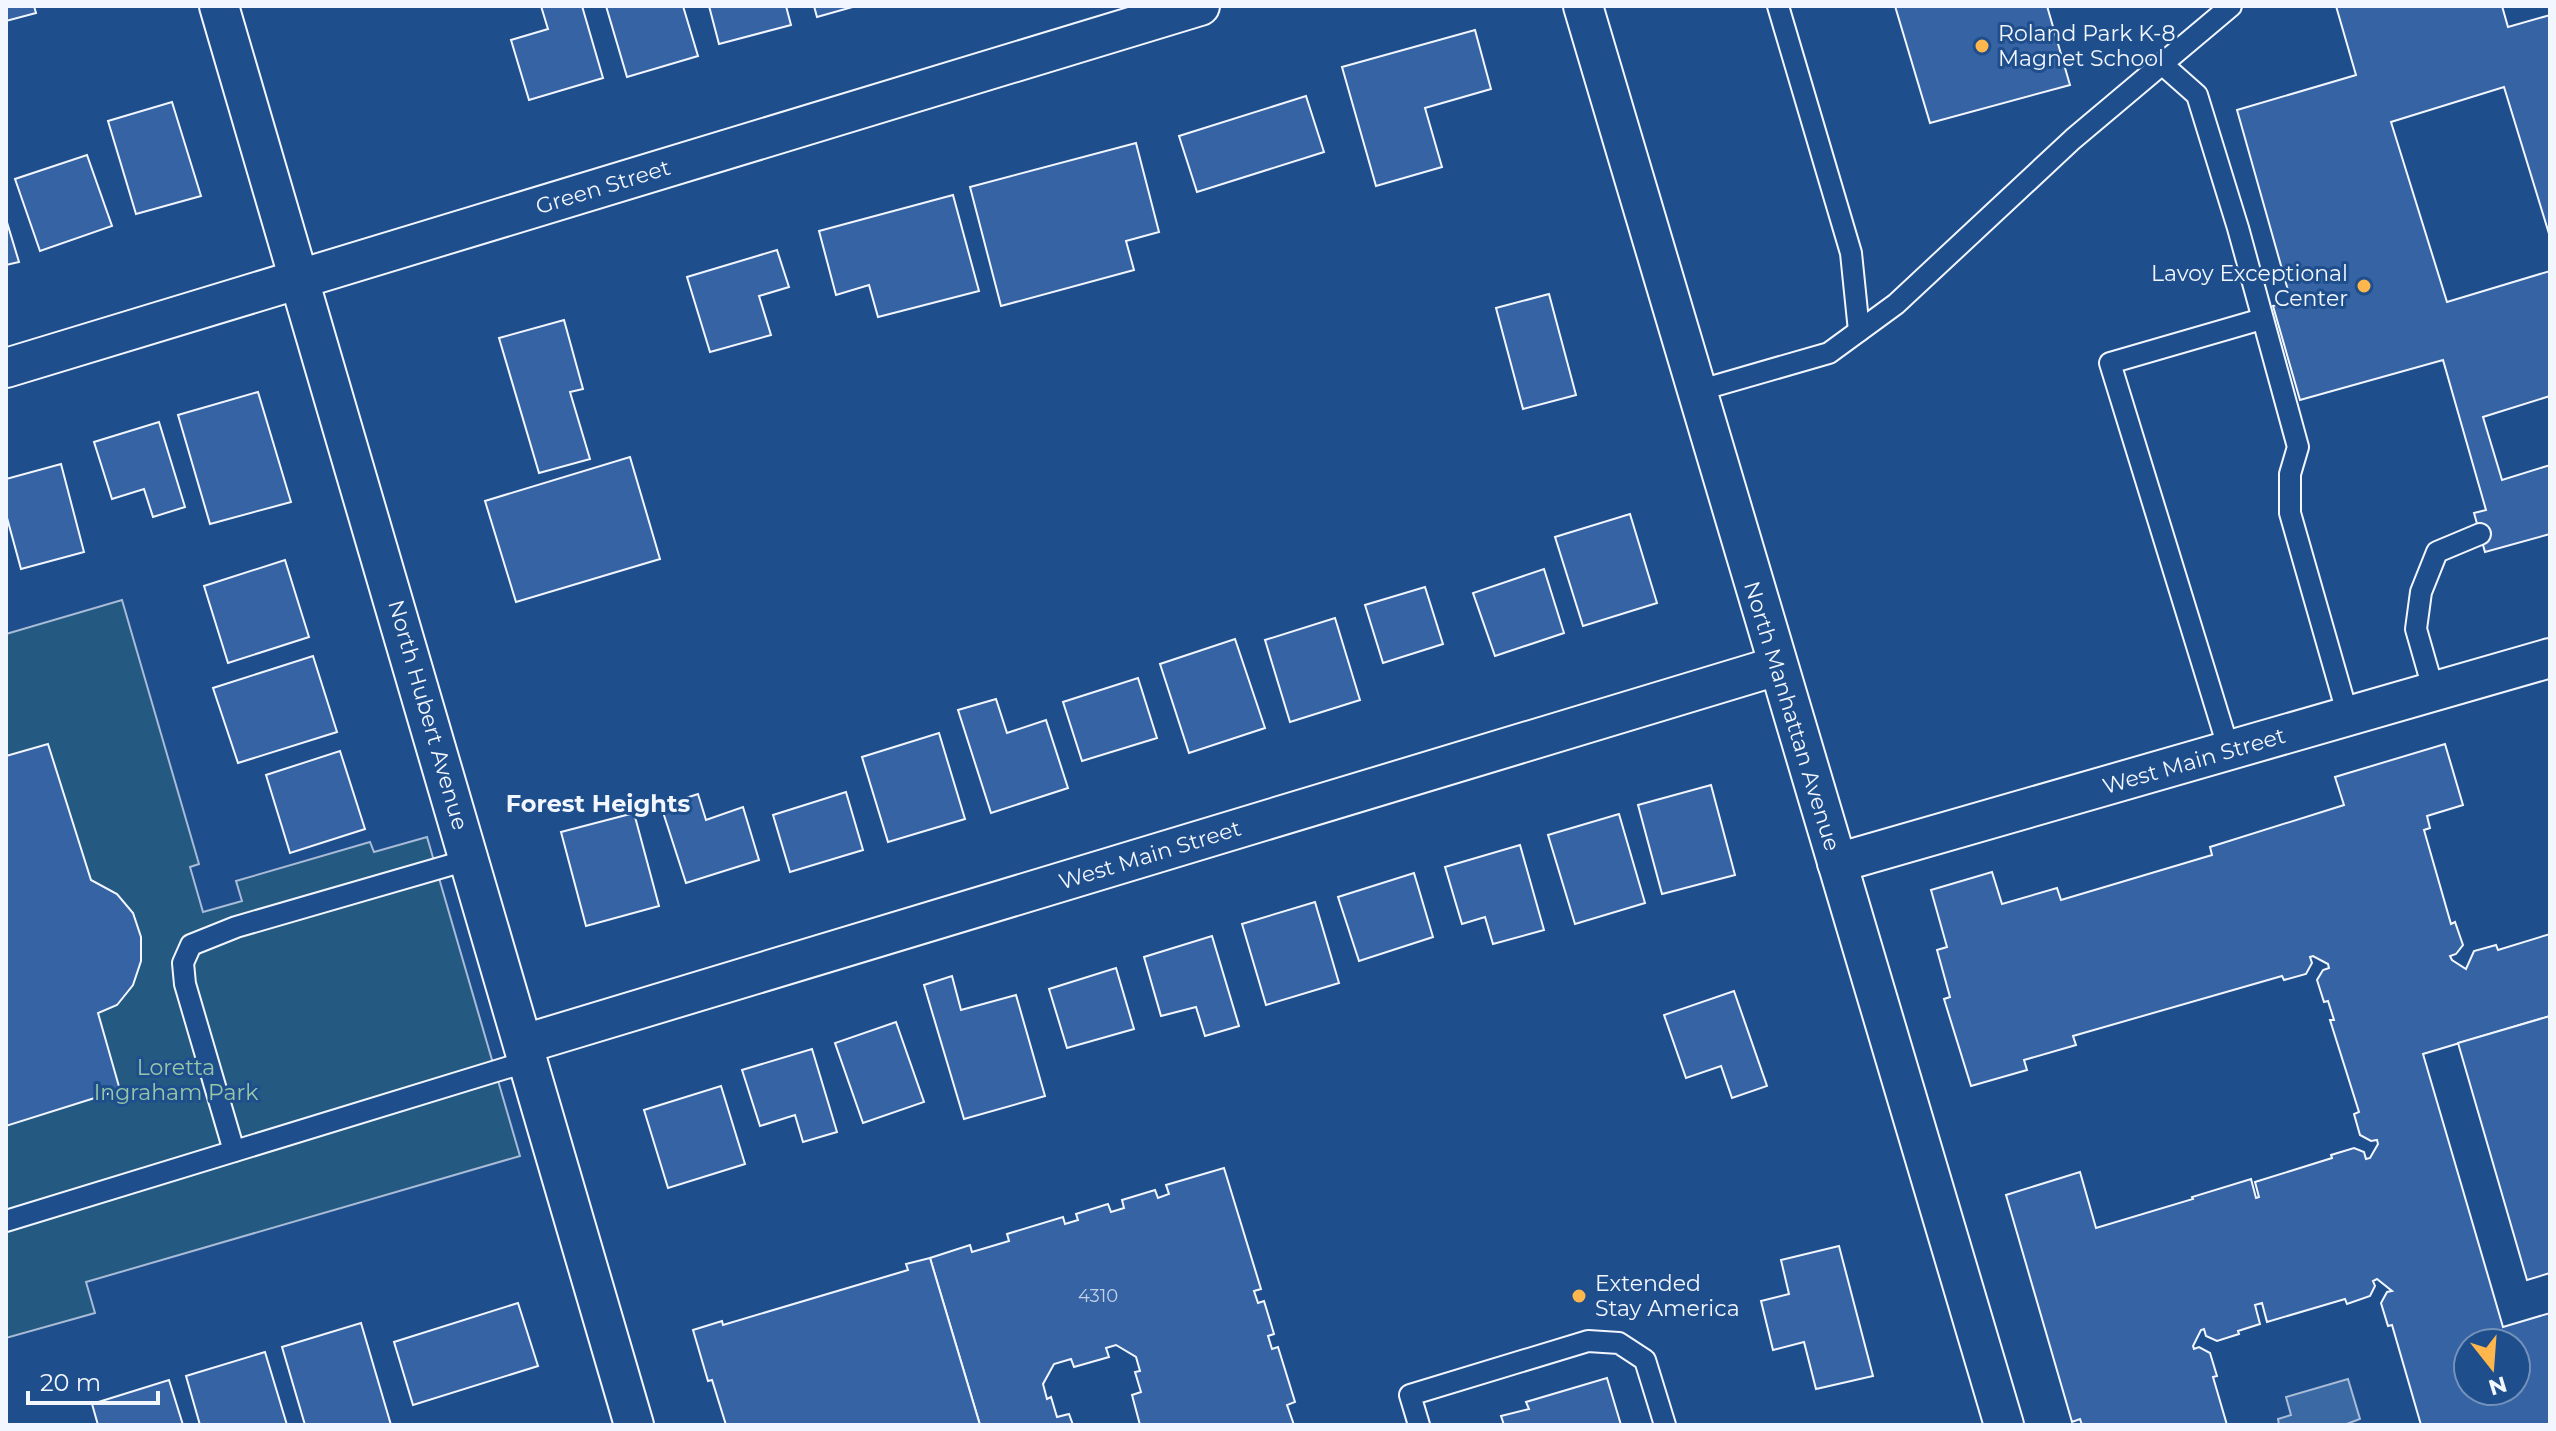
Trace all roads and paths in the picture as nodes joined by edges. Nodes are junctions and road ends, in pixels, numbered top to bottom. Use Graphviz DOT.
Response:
graph roads {
  1 [pos="219,6"];
  2 [pos="1200,6"];
  3 [pos="1583,6"];
  4 [pos="1778,6"];
  5 [pos="2231,6"];
  6 [pos="2162,64"];
  7 [pos="301,279"];
  8 [pos="2262,319"];
  9 [pos="1859,331"];
  10 [pos="6,368"];
  11 [pos="1697,391"];
  12 [pos="2480,534"];
  13 [pos="2550,658"];
  14 [pos="1777,666"];
  15 [pos="2434,692"];
  16 [pos="2348,716"];
  17 [pos="2229,750"];
  18 [pos="471,859"];
  19 [pos="1837,863"];
  20 [pos="526,1053"];
  21 [pos="234,1151"];
  22 [pos="6,1221"];
  23 [pos="634,1425"];
  24 [pos="1419,1425"];
  25 [pos="1665,1425"];
  26 [pos="2004,1425"];
  1 -- 7 [label="street, North Hubert Avenue"];
  2 -- 7 [label="street, Green Street"];
  3 -- 11 [label="street, North Manhattan Avenue"];
  4 -- 9 [label="lane"];
  5 -- 6 [label="lane"];
  6 -- 8 [label="lane"];
  6 -- 9 [label="lane"];
  7 -- 10 [label="street, Green Street"];
  7 -- 18 [label="street, North Hubert Avenue"];
  8 -- 16 [label="lane"];
  8 -- 17 [label="lane"];
  9 -- 11 [label="lane"];
  11 -- 14 [label="street, North Manhattan Avenue"];
  12 -- 15 [label="lane"];
  13 -- 15 [label="street, West Main Street"];
  14 -- 19 [label="street, North Manhattan Avenue"];
  14 -- 20 [label="street, West Main Street"];
  15 -- 16 [label="street, West Main Street"];
  16 -- 17 [label="street, West Main Street"];
  17 -- 19 [label="street, West Main Street"];
  18 -- 20 [label="street, North Hubert Avenue"];
  18 -- 21 [label="lane"];
  19 -- 26 [label="street, North Manhattan Avenue"];
  20 -- 21 [label="lane"];
  20 -- 23 [label="street, North Hubert Avenue"];
  21 -- 22 [label="lane"];
  24 -- 25 [label="lane"];
}
